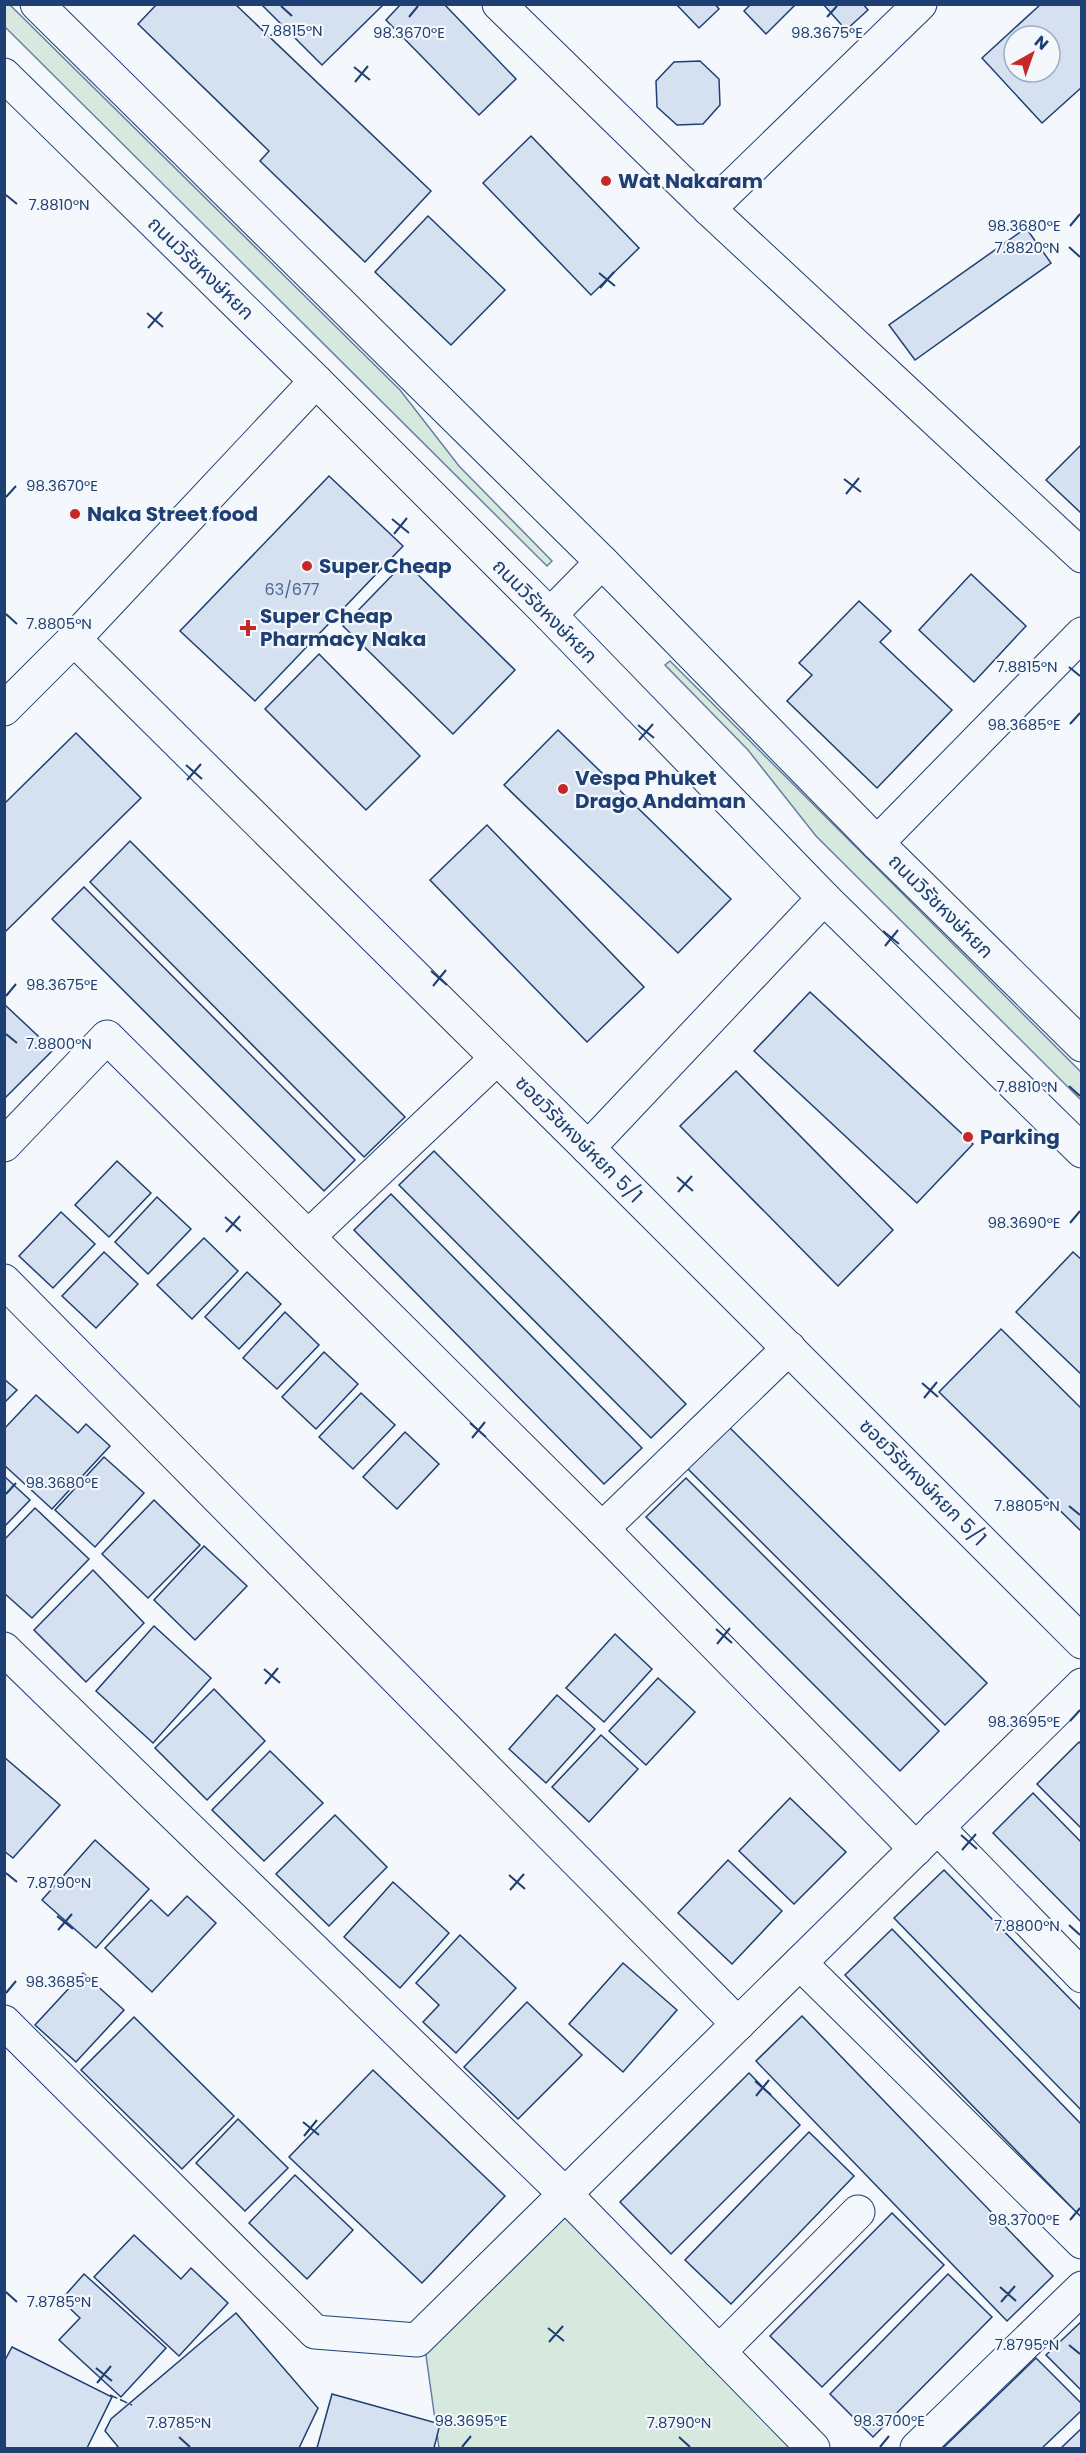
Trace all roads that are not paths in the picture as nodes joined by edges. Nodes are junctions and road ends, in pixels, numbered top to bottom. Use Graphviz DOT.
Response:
graph roads {
  1 [pos="37,4"];
  2 [pos="499,4"];
  3 [pos="920,4"];
  4 [pos="4,75"];
  5 [pos="709,208"];
  6 [pos="316,381"];
  7 [pos="1082,556"];
  8 [pos="602,562"];
  9 [pos="550,615"];
  10 [pos="1082,634"];
  11 [pos="74,639"];
  12 [pos="4,709"];
  13 [pos="877,843"];
  14 [pos="824,898"];
  15 [pos="1082,1045"];
  16 [pos="497,1058"];
  17 [pos="4,1145"];
  18 [pos="588,1148"];
  19 [pos="1082,1151"];
  20 [pos="308,1238"];
  21 [pos="4,1281"];
  22 [pos="789,1348"];
  23 [pos="602,1529"];
  24 [pos="1082,1642"];
  25 [pos="4,1649"];
  26 [pos="1082,1685"];
  27 [pos="926,1838"];
  28 [pos="800,1963"];
  29 [pos="1082,1976"];
  30 [pos="4,2022"];
  31 [pos="738,2024"];
  32 [pos="566,2195"];
  33 [pos="858,2212"];
  34 [pos="1082,2242"];
  35 [pos="1082,2288"];
  36 [pos="719,2352"];
  37 [pos="813,2448"];
  38 [pos="917,2448"];
  1 -- 8 [label="street, ถนนวิรัชหงษ์หยก"];
  2 -- 5 [label="street"];
  3 -- 5 [label="street"];
  4 -- 6 [label="street, ถนนวิรัชหงษ์หยก"];
  5 -- 7 [label="street"];
  6 -- 9 [label="street, ถนนวิรัชหงษ์หยก"];
  6 -- 11 [label="street"];
  8 -- 9 [label="street"];
  8 -- 13 [label="street, ถนนวิรัชหงษ์หยก"];
  9 -- 14 [label="street, ถนนวิรัชหงษ์หยก"];
  10 -- 13 [label="street"];
  11 -- 12 [label="street"];
  11 -- 16 [label="street, ซอยวิรัชหงษ์หยก 5/1"];
  13 -- 15 [label="street, ถนนวิรัชหงษ์หยก"];
  14 -- 18 [label="street"];
  14 -- 19 [label="street, ถนนวิรัชหงษ์หยก"];
  16 -- 18 [label="street, ซอยวิรัชหงษ์หยก 5/1"];
  16 -- 20 [label="street"];
  17 -- 20 [label="street"];
  18 -- 22 [label="street, ซอยวิรัชหงษ์หยก 5/1"];
  20 -- 23 [label="street"];
  21 -- 31 [label="street"];
  22 -- 23 [label="street"];
  22 -- 24 [label="street, ซอยวิรัชหงษ์หยก 5/1"];
  23 -- 27 [label="street"];
  25 -- 32 [label="street"];
  26 -- 27 [label="street"];
  27 -- 28 [label="street"];
  27 -- 29 [label="street"];
  28 -- 31 [label="street"];
  28 -- 34 [label="street"];
  30 -- 32 [label="street"];
  31 -- 32 [label="street"];
  32 -- 36 [label="street"];
  33 -- 36 [label="street"];
  35 -- 38 [label="street"];
  36 -- 37 [label="street"];
}
